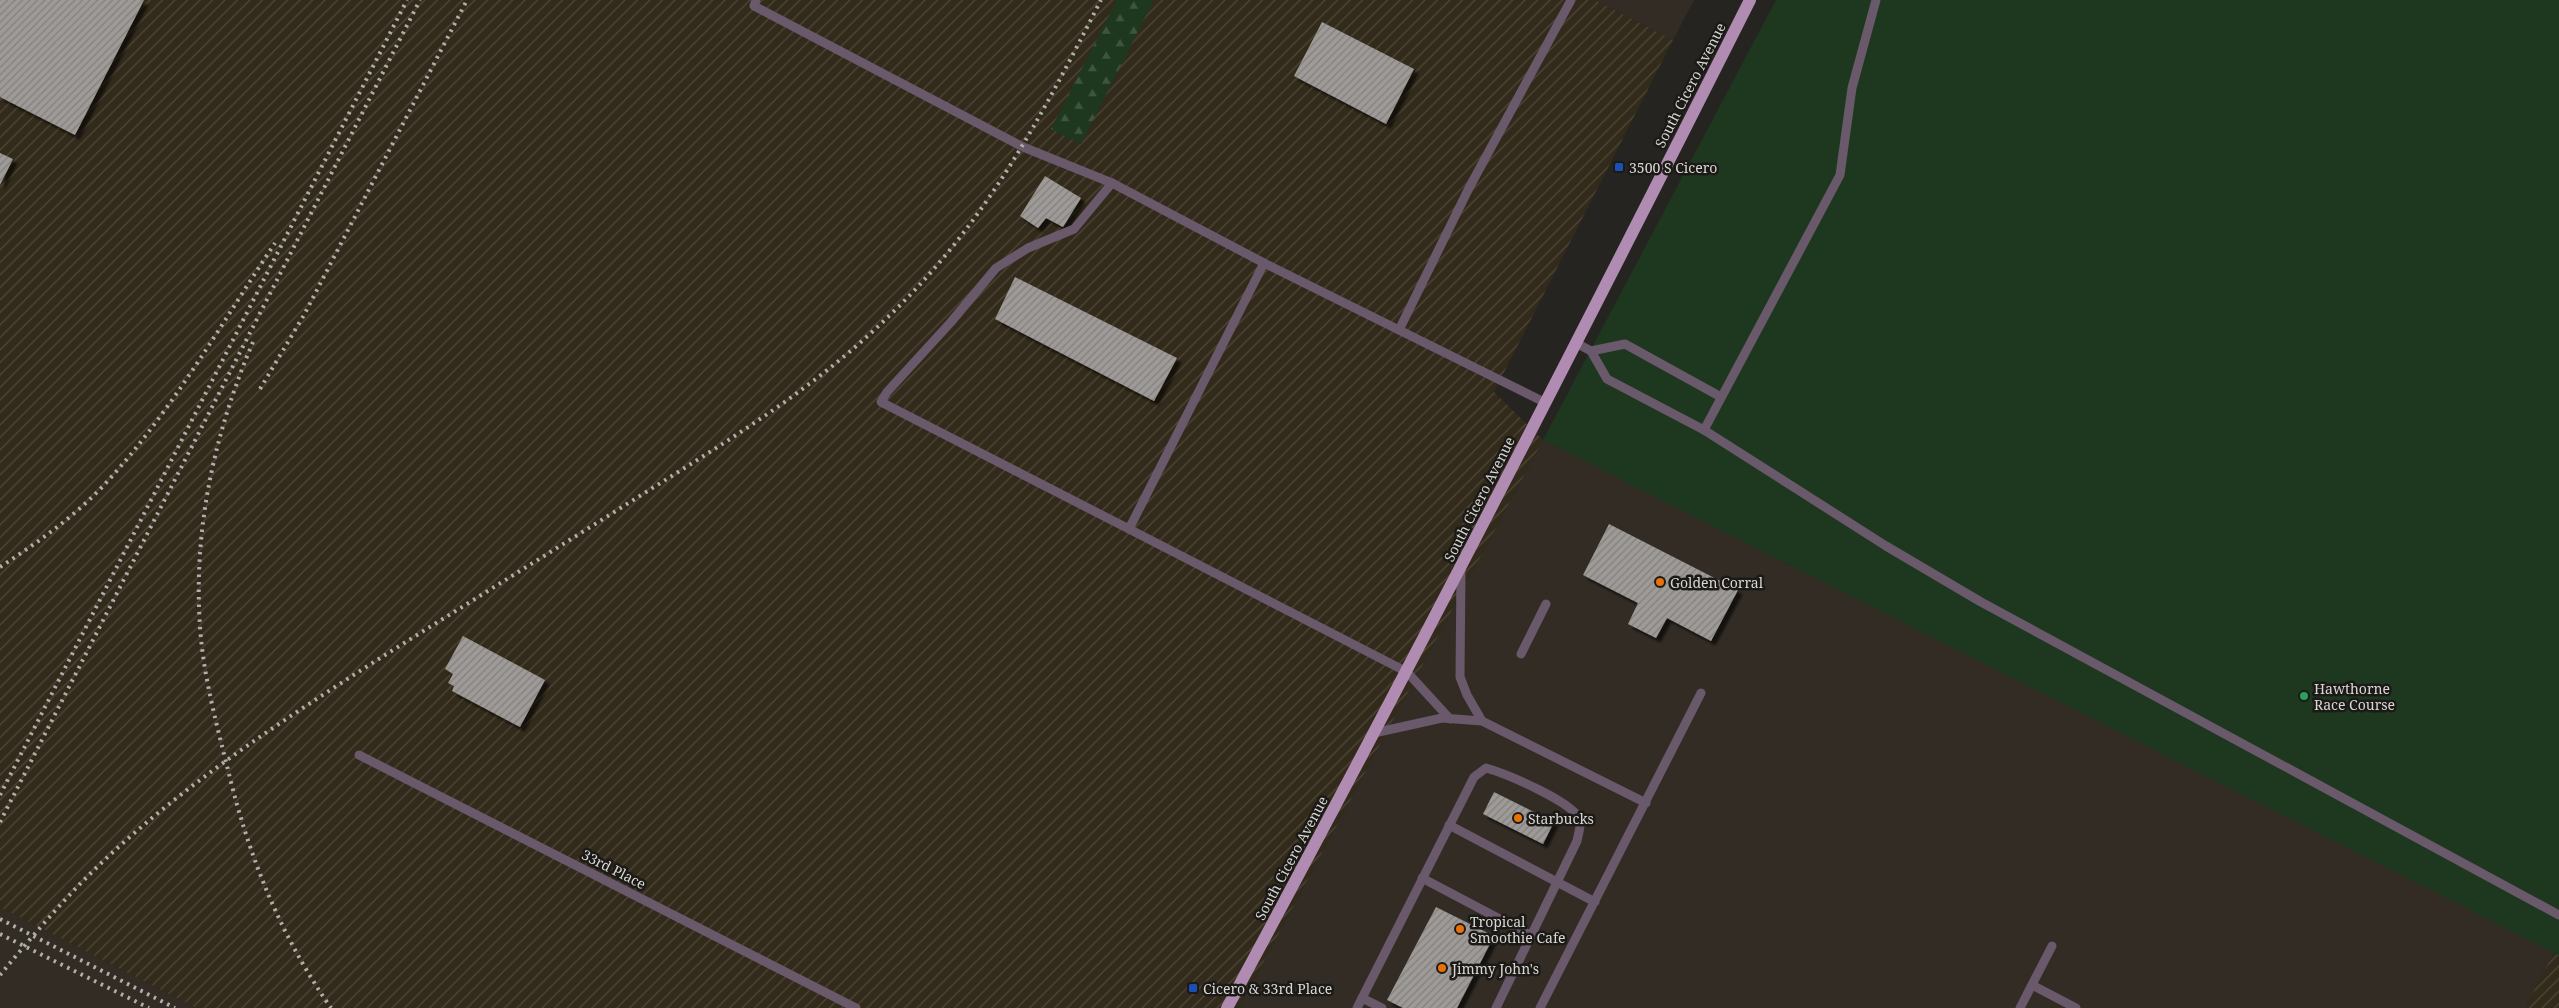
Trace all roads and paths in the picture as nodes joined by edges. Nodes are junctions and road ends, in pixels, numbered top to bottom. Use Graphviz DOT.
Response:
graph roads {
  1 [pos="756,0"];
  2 [pos="1571,0"];
  3 [pos="1750,0"];
  4 [pos="1876,0"];
  5 [pos="1112,183"];
  6 [pos="1264,264"];
  7 [pos="1399,330"];
  8 [pos="1576,343"];
  9 [pos="1591,351"];
  10 [pos="1721,397"];
  11 [pos="1546,403"];
  12 [pos="1704,430"];
  13 [pos="1129,529"];
  14 [pos="1461,568"];
  15 [pos="1546,604"];
  16 [pos="1520,654"];
  17 [pos="1407,672"];
  18 [pos="1701,693"];
  19 [pos="1450,718"];
  20 [pos="1482,721"];
  21 [pos="1374,733"];
  22 [pos="359,755"];
  23 [pos="1646,803"];
  24 [pos="1449,825"];
  25 [pos="1422,878"];
  26 [pos="1558,884"];
  27 [pos="1595,902"];
  28 [pos="2559,914"];
  29 [pos="1532,936"];
  30 [pos="2052,946"];
  31 [pos="2032,985"];
  32 [pos="1362,998"];
  33 [pos="856,1008"];
  34 [pos="1227,1008"];
  35 [pos="1356,1008"];
  36 [pos="1382,1008"];
  37 [pos="1496,1008"];
  38 [pos="1540,1008"];
  39 [pos="2020,1008"];
  40 [pos="2076,1008"];
  1 -- 5 [label="lane"];
  2 -- 7 [label="lane"];
  3 -- 8 [label="main road, South Cicero Avenue"];
  4 -- 10 [label="lane"];
  5 -- 6 [label="lane"];
  5 -- 13 [label="lane"];
  6 -- 7 [label="lane"];
  6 -- 13 [label="lane"];
  7 -- 11 [label="lane"];
  8 -- 9 [label="lane"];
  8 -- 11 [label="main road, South Cicero Avenue"];
  9 -- 10 [label="lane"];
  9 -- 12 [label="lane"];
  10 -- 12 [label="lane"];
  11 -- 14 [label="main road, South Cicero Avenue"];
  12 -- 28 [label="lane"];
  13 -- 17 [label="lane"];
  14 -- 17 [label="main road, South Cicero Avenue"];
  14 -- 20 [label="lane"];
  15 -- 16 [label="lane"];
  17 -- 19 [label="lane"];
  17 -- 21 [label="main road, South Cicero Avenue"];
  18 -- 23 [label="lane"];
  19 -- 20 [label="lane"];
  19 -- 21 [label="lane"];
  20 -- 23 [label="lane"];
  21 -- 34 [label="main road, South Cicero Avenue"];
  22 -- 33 [label="lane, 33rd Place"];
  23 -- 27 [label="lane"];
  24 -- 25 [label="lane"];
  24 -- 26 [label="lane"];
  24 -- 26 [label="lane"];
  25 -- 29 [label="lane"];
  25 -- 32 [label="lane"];
  26 -- 27 [label="lane"];
  26 -- 29 [label="lane"];
  27 -- 38 [label="lane"];
  29 -- 37 [label="lane"];
  30 -- 31 [label="lane"];
  31 -- 39 [label="lane"];
  31 -- 40 [label="lane"];
  32 -- 35 [label="lane"];
  32 -- 36 [label="lane"];
}
